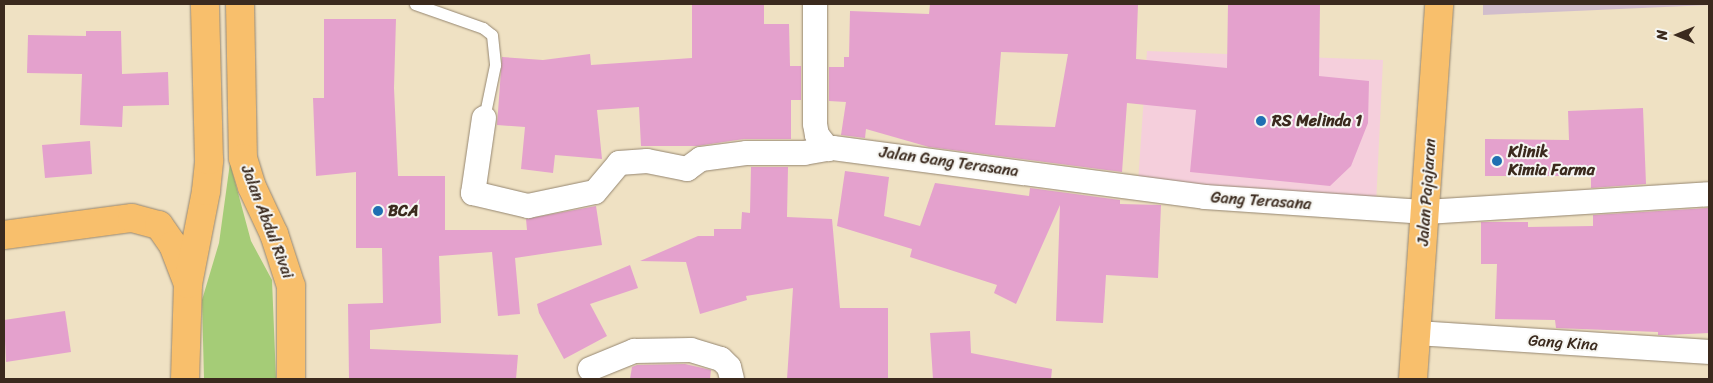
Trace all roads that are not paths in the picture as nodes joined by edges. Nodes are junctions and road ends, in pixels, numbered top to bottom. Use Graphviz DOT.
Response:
graph roads {
  1 [pos="205,4"];
  2 [pos="240,4"];
  3 [pos="415,4"];
  4 [pos="815,4"];
  5 [pos="1438,4"];
  6 [pos="484,118"];
  7 [pos="828,149"];
  8 [pos="1097,183"];
  9 [pos="1709,194"];
  10 [pos="1426,212"];
  11 [pos="4,235"];
  12 [pos="188,284"];
  13 [pos="1417,333"];
  14 [pos="1709,352"];
  15 [pos="590,369"];
  16 [pos="185,379"];
  17 [pos="291,379"];
  18 [pos="732,379"];
  19 [pos="1413,379"];
  1 -- 12 [label="main road"];
  2 -- 17 [label="main road, Jalan Abdul Rivai"];
  3 -- 6 [label="lane"];
  4 -- 7 [label="street"];
  5 -- 10 [label="main road, Jalan Pajajaran"];
  6 -- 7 [label="street, Jalan Gang Terasana"];
  7 -- 8 [label="street, Jalan Gang Terasana"];
  8 -- 10 [label="street, Gang Terasana"];
  9 -- 10 [label="street, Gang Terasana"];
  10 -- 13 [label="main road, Jalan Pajajaran"];
  11 -- 12 [label="main road"];
  12 -- 16 [label="main road"];
  13 -- 14 [label="street, Gang Kina"];
  13 -- 19 [label="main road, Jalan Pajajaran"];
  15 -- 18 [label="street"];
}
